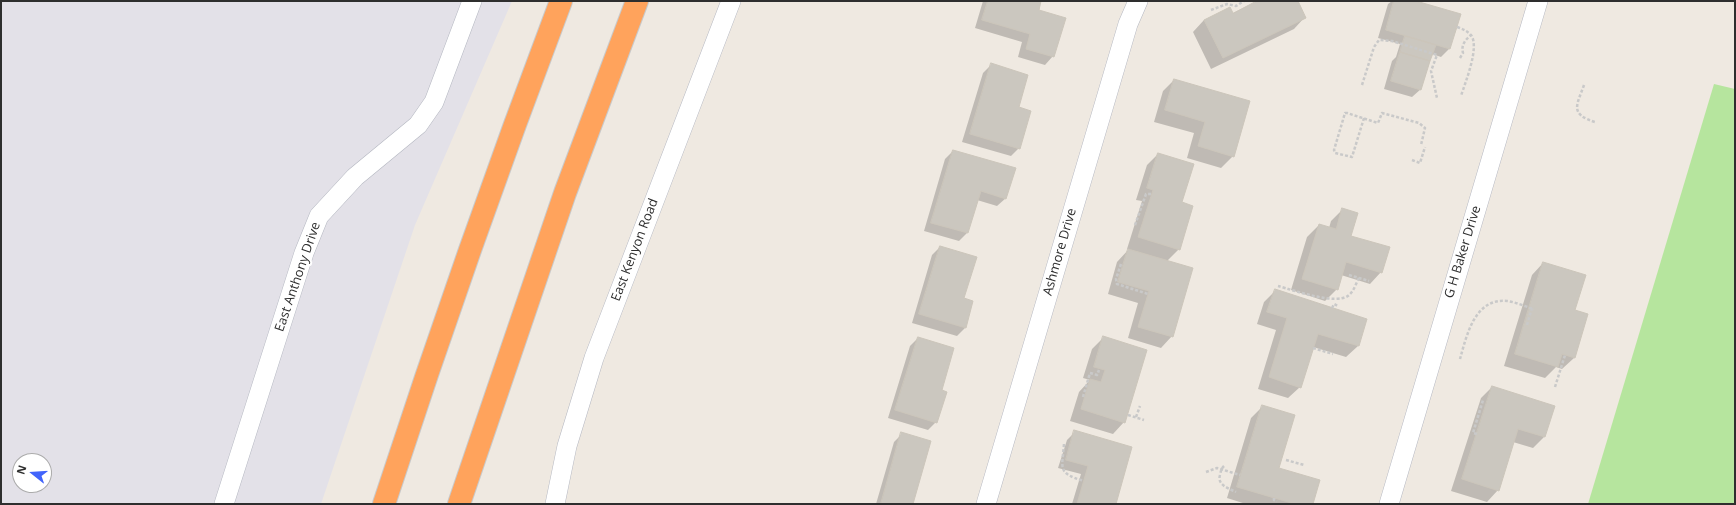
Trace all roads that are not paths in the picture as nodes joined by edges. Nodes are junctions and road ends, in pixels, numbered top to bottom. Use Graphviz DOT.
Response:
graph roads {
  1 [pos="472,1"];
  2 [pos="561,1"];
  3 [pos="637,1"];
  4 [pos="731,1"];
  5 [pos="1138,1"];
  6 [pos="1538,1"];
  7 [pos="224,504"];
  8 [pos="384,504"];
  9 [pos="459,504"];
  10 [pos="555,504"];
  11 [pos="986,504"];
  12 [pos="1389,504"];
  1 -- 7 [label="street, East Anthony Drive"];
  2 -- 8 [label="highway"];
  3 -- 9 [label="highway"];
  4 -- 10 [label="street, East Kenyon Road"];
  5 -- 11 [label="street, Ashmore Drive"];
  6 -- 12 [label="street, G H Baker Drive"];
}
